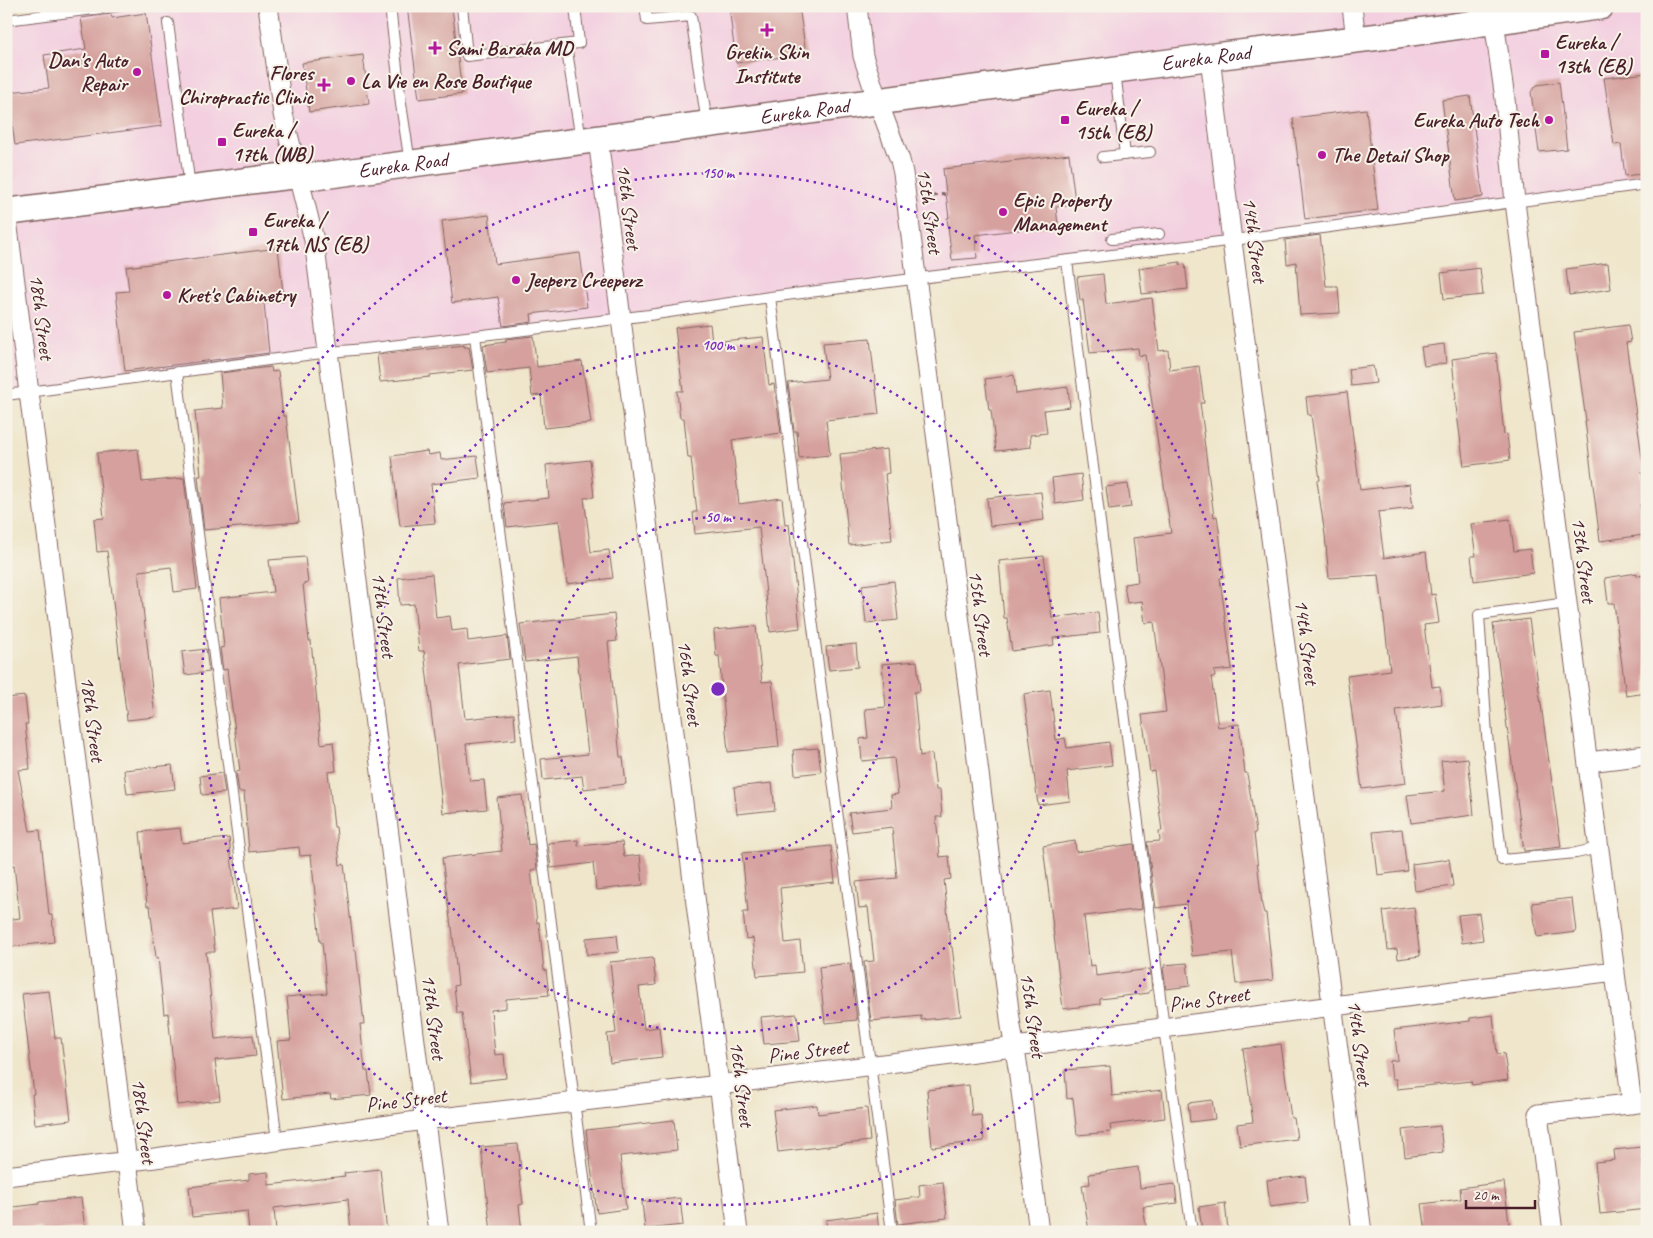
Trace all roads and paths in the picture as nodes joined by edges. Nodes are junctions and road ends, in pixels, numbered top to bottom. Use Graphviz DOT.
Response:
graph roads {
  1 [pos="118,6"];
  2 [pos="268,6"];
  3 [pos="390,6"];
  4 [pos="462,6"];
  5 [pos="575,6"];
  6 [pos="645,6"];
  7 [pos="857,6"];
  8 [pos="1352,6"];
  9 [pos="1601,6"];
  10 [pos="1541,10"];
  11 [pos="6,20"];
  12 [pos="1494,21"];
  13 [pos="168,23"];
  14 [pos="1356,39"];
  15 [pos="566,45"];
  16 [pos="1210,57"];
  17 [pos="1115,70"];
  18 [pos="878,102"];
  19 [pos="707,125"];
  20 [pos="590,141"];
  21 [pos="1150,152"];
  22 [pos="1125,155"];
  23 [pos="1103,157"];
  24 [pos="410,164"];
  25 [pos="298,175"];
  26 [pos="1647,184"];
  27 [pos="190,188"];
  28 [pos="946,194"];
  29 [pos="933,196"];
  30 [pos="1515,202"];
  31 [pos="6,212"];
  32 [pos="1159,234"];
  33 [pos="1112,239"];
  34 [pos="1232,241"];
  35 [pos="1067,261"];
  36 [pos="917,279"];
  37 [pos="770,297"];
  38 [pos="621,318"];
  39 [pos="475,336"];
  40 [pos="329,352"];
  41 [pos="177,372"];
  42 [pos="29,392"];
  43 [pos="6,395"];
  44 [pos="1567,603"];
  45 [pos="1647,755"];
  46 [pos="1588,762"];
  47 [pos="1599,848"];
  48 [pos="1615,971"];
  49 [pos="1333,1006"];
  50 [pos="1164,1028"];
  51 [pos="1013,1047"];
  52 [pos="871,1065"];
  53 [pos="719,1085"];
  54 [pos="575,1102"];
  55 [pos="1639,1103"];
  56 [pos="424,1120"];
  57 [pos="277,1140"];
  58 [pos="127,1161"];
  59 [pos="6,1176"];
  60 [pos="136,1232"];
  61 [pos="439,1232"];
  62 [pos="591,1232"];
  63 [pos="738,1232"];
  64 [pos="892,1232"];
  65 [pos="1039,1232"];
  66 [pos="1192,1232"];
  67 [pos="1362,1232"];
  68 [pos="1553,1232"];
  1 -- 11 [label="lane"];
  2 -- 25 [label="street, 17th Street"];
  3 -- 24 [label="lane"];
  4 -- 15 [label="lane"];
  5 -- 15 [label="lane"];
  6 -- 19 [label="lane"];
  7 -- 18 [label="street, 15th Street"];
  8 -- 14 [label="street"];
  9 -- 10 [label="main road, Eureka Road"];
  10 -- 12 [label="main road, Eureka Road"];
  12 -- 14 [label="main road, Eureka Road"];
  12 -- 30 [label="street, 13th Street"];
  13 -- 27 [label="lane"];
  14 -- 16 [label="main road, Eureka Road"];
  15 -- 20 [label="lane"];
  16 -- 17 [label="main road, Eureka Road"];
  16 -- 34 [label="street, 14th Street"];
  17 -- 18 [label="main road, Eureka Road"];
  17 -- 22 [label="lane"];
  18 -- 19 [label="main road, Eureka Road"];
  18 -- 36 [label="street, 15th Street"];
  19 -- 20 [label="main road, Eureka Road"];
  20 -- 24 [label="main road, Eureka Road"];
  20 -- 38 [label="street, 16th Street"];
  21 -- 22 [label="lane"];
  22 -- 23 [label="lane"];
  24 -- 25 [label="main road, Eureka Road"];
  25 -- 27 [label="main road, Eureka Road"];
  25 -- 40 [label="street, 17th Street"];
  26 -- 30 [label="lane"];
  27 -- 31 [label="main road, Eureka Road"];
  28 -- 29 [label="path"];
  30 -- 34 [label="lane"];
  30 -- 44 [label="street, 13th Street"];
  31 -- 42 [label="street, 18th Street"];
  32 -- 33 [label="lane"];
  34 -- 35 [label="lane"];
  34 -- 49 [label="street, 14th Street"];
  35 -- 36 [label="lane"];
  35 -- 50 [label="lane"];
  36 -- 37 [label="lane"];
  36 -- 51 [label="street, 15th Street"];
  37 -- 38 [label="lane"];
  37 -- 52 [label="lane"];
  38 -- 39 [label="lane"];
  38 -- 53 [label="street, 16th Street"];
  39 -- 40 [label="lane"];
  39 -- 54 [label="lane"];
  40 -- 41 [label="lane"];
  40 -- 56 [label="street, 17th Street"];
  41 -- 42 [label="lane"];
  41 -- 57 [label="lane"];
  42 -- 43 [label="lane"];
  42 -- 58 [label="street, 18th Street"];
  44 -- 46 [label="street, 13th Street"];
  44 -- 47 [label="lane"];
  45 -- 46 [label="street"];
  46 -- 47 [label="street, 13th Street"];
  47 -- 48 [label="street, 13th Street"];
  48 -- 49 [label="street, Pine Street"];
  48 -- 55 [label="street, 13th Street"];
  49 -- 50 [label="street, Pine Street"];
  49 -- 67 [label="street, 14th Street"];
  50 -- 51 [label="street, Pine Street"];
  50 -- 66 [label="lane"];
  51 -- 52 [label="street, Pine Street"];
  51 -- 65 [label="street, 15th Street"];
  52 -- 53 [label="street, Pine Street"];
  52 -- 64 [label="lane"];
  53 -- 54 [label="street, Pine Street"];
  53 -- 63 [label="street, 16th Street"];
  54 -- 56 [label="street, Pine Street"];
  54 -- 62 [label="lane"];
  55 -- 68 [label="street"];
  56 -- 57 [label="street, Pine Street"];
  56 -- 61 [label="street, 17th Street"];
  57 -- 58 [label="street, Pine Street"];
  58 -- 59 [label="street, Pine Street"];
  58 -- 60 [label="street, 18th Street"];
}
